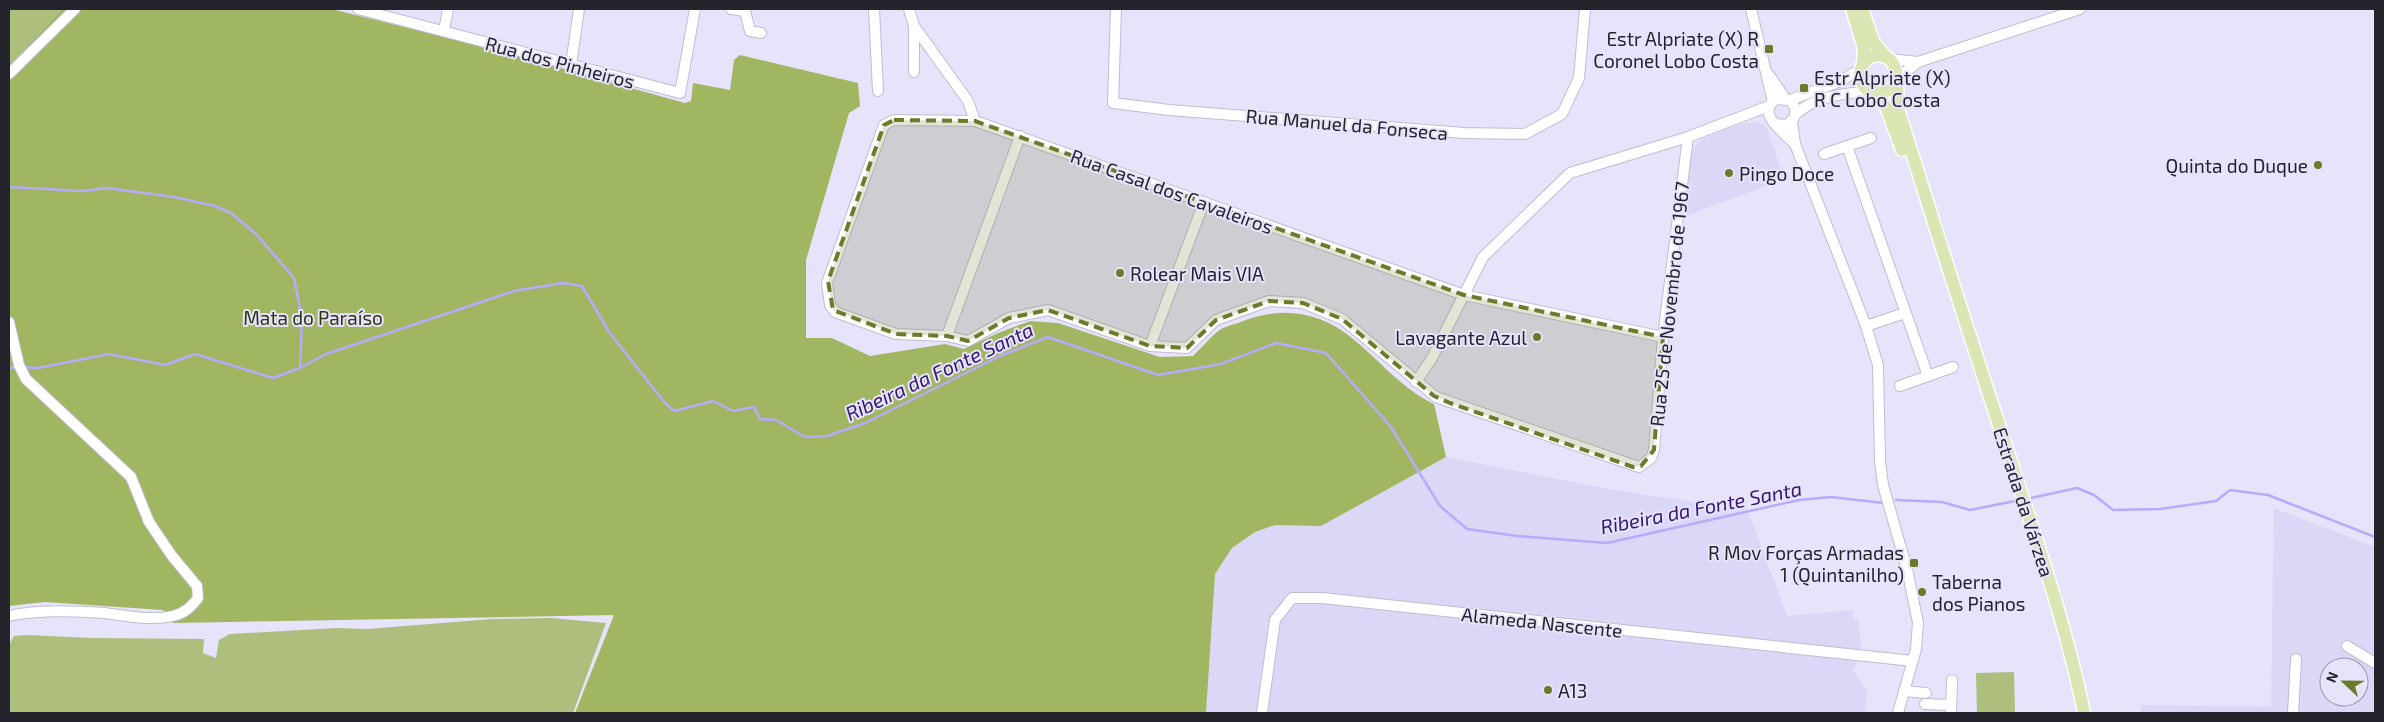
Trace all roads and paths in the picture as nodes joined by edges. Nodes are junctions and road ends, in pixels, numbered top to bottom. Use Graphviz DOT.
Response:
graph roads {
  1 [pos="75,9"];
  2 [pos="358,9"];
  3 [pos="448,9"];
  4 [pos="579,9"];
  5 [pos="695,9"];
  6 [pos="731,9"];
  7 [pos="874,9"];
  8 [pos="909,9"];
  9 [pos="1116,9"];
  10 [pos="1585,9"];
  11 [pos="1751,9"];
  12 [pos="1852,9"];
  13 [pos="1862,9"];
  14 [pos="2080,9"];
  15 [pos="914,26"];
  16 [pos="444,31"];
  17 [pos="761,33"];
  18 [pos="1887,58"];
  19 [pos="1918,62"];
  20 [pos="571,65"];
  21 [pos="1763,65"];
  22 [pos="1862,66"];
  23 [pos="914,72"];
  24 [pos="9,74"];
  25 [pos="1896,82"];
  26 [pos="878,91"];
  27 [pos="1871,92"];
  28 [pos="1787,99"];
  29 [pos="1771,104"];
  30 [pos="1745,117"];
  31 [pos="1794,118"];
  32 [pos="975,121"];
  33 [pos="1773,122"];
  34 [pos="1020,136"];
  35 [pos="1688,137"];
  36 [pos="1871,138"];
  37 [pos="1795,144"];
  38 [pos="1847,146"];
  39 [pos="1824,154"];
  40 [pos="1204,202"];
  41 [pos="1955,293"];
  42 [pos="1464,295"];
  43 [pos="1906,313"];
  44 [pos="9,322"];
  45 [pos="1866,326"];
  46 [pos="947,336"];
  47 [pos="1663,338"];
  48 [pos="1150,346"];
  49 [pos="1953,367"];
  50 [pos="1928,376"];
  51 [pos="1416,382"];
  52 [pos="1900,386"];
  53 [pos="9,616"];
  54 [pos="2347,646"];
  55 [pos="2296,659"];
  56 [pos="1913,661"];
  57 [pos="2375,663"];
  58 [pos="1952,680"];
  59 [pos="1904,691"];
  60 [pos="1951,709"];
  61 [pos="1262,713"];
  62 [pos="1898,713"];
  63 [pos="2084,713"];
  64 [pos="2293,713"];
  1 -- 24 [label="street"];
  2 -- 16 [label="street, Rua dos Pinheiros"];
  3 -- 16 [label="street"];
  4 -- 20 [label="street"];
  5 -- 20 [label="street, Rua dos Pinheiros"];
  6 -- 17 [label="street"];
  7 -- 26 [label="street"];
  8 -- 15 [label="street"];
  9 -- 10 [label="street, Rua Manuel da Fonseca"];
  11 -- 21 [label="street"];
  12 -- 22 [label="main road, Estrada da Várzea"];
  13 -- 18 [label="main road, Estrada da Várzea"];
  14 -- 19 [label="street"];
  15 -- 23 [label="street"];
  15 -- 32 [label="street"];
  16 -- 20 [label="street, Rua dos Pinheiros"];
  18 -- 19 [label="street"];
  18 -- 22 [label="main road"];
  18 -- 25 [label="main road, Estrada da Várzea"];
  19 -- 25 [label="street"];
  21 -- 28 [label="street"];
  21 -- 29 [label="street"];
  22 -- 27 [label="main road, Estrada da Várzea"];
  22 -- 28 [label="street"];
  25 -- 27 [label="main road"];
  25 -- 41 [label="main road, Estrada da Várzea"];
  27 -- 31 [label="street"];
  27 -- 41 [label="main road, Estrada da Várzea"];
  28 -- 29 [label="street"];
  28 -- 31 [label="street"];
  29 -- 30 [label="street"];
  29 -- 33 [label="street"];
  30 -- 33 [label="street"];
  30 -- 35 [label="street"];
  31 -- 33 [label="street"];
  31 -- 37 [label="street"];
  32 -- 34 [label="street, Rua Casal dos Cavaleiros"];
  32 -- 46 [label="street, Rua Casal dos Cavaleiros"];
  33 -- 37 [label="street"];
  34 -- 40 [label="street, Rua Casal dos Cavaleiros"];
  34 -- 46 [label="street"];
  35 -- 42 [label="street"];
  35 -- 47 [label="street, Rua 25 de Novembro de 1967"];
  36 -- 38 [label="street"];
  37 -- 45 [label="street"];
  38 -- 39 [label="street"];
  38 -- 43 [label="street"];
  40 -- 42 [label="street, Rua Casal dos Cavaleiros"];
  40 -- 48 [label="street"];
  41 -- 63 [label="main road, Estrada da Várzea"];
  42 -- 47 [label="street, Rua Casal dos Cavaleiros"];
  42 -- 51 [label="street"];
  43 -- 45 [label="street"];
  43 -- 50 [label="street"];
  44 -- 53 [label="street"];
  45 -- 56 [label="street"];
  46 -- 48 [label="street"];
  47 -- 51 [label="street, Rua 25 de Novembro de 1967"];
  48 -- 51 [label="street"];
  49 -- 50 [label="street"];
  50 -- 52 [label="street"];
  54 -- 57 [label="street"];
  55 -- 64 [label="street"];
  56 -- 59 [label="street"];
  56 -- 61 [label="street, Alameda Nascente"];
  58 -- 60 [label="street"];
  59 -- 60 [label="street"];
  59 -- 62 [label="street"];
}
